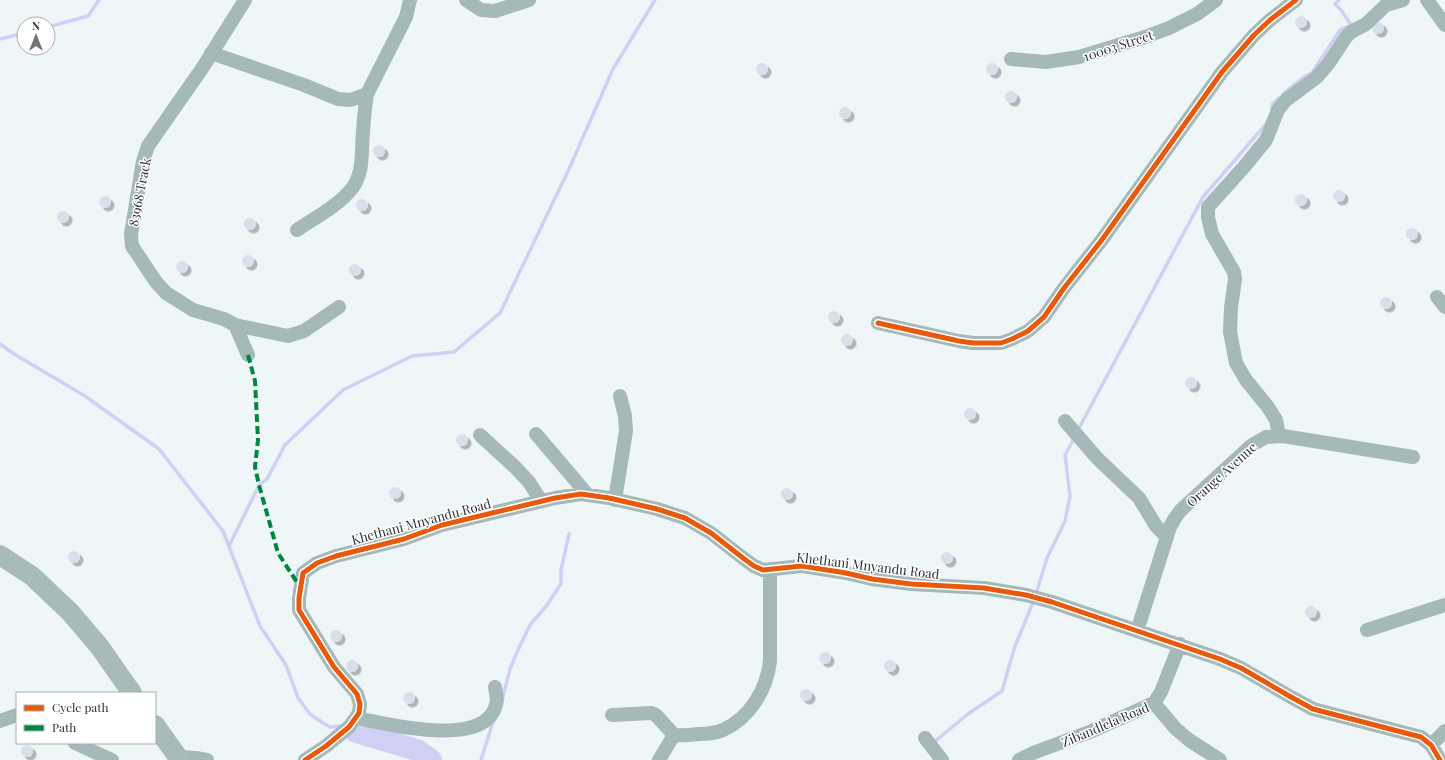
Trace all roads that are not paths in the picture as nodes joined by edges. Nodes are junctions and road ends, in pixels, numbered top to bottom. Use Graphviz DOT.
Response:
graph roads {
  1 [pos="245,0"];
  2 [pos="410,0"];
  3 [pos="466,0"];
  4 [pos="528,0"];
  5 [pos="1216,0"];
  6 [pos="1296,0"];
  7 [pos="1402,0"];
  8 [pos="1427,0"];
  9 [pos="1445,25"];
  10 [pos="211,53"];
  11 [pos="1011,59"];
  12 [pos="367,94"];
  13 [pos="297,230"];
  14 [pos="339,307"];
  15 [pos="878,323"];
  16 [pos="235,325"];
  17 [pos="248,355"];
  18 [pos="620,396"];
  19 [pos="1065,421"];
  20 [pos="536,434"];
  21 [pos="480,435"];
  22 [pos="1279,436"];
  23 [pos="1413,457"];
  24 [pos="586,494"];
  25 [pos="615,500"];
  26 [pos="541,501"];
  27 [pos="1166,537"];
  28 [pos="0,555"];
  29 [pos="770,569"];
  30 [pos="1445,605"];
  31 [pos="1367,630"];
  32 [pos="1137,631"];
  33 [pos="1180,644"];
  34 [pos="495,687"];
  35 [pos="131,692"];
  36 [pos="1154,703"];
  37 [pos="16,715"];
  38 [pos="612,715"];
  39 [pos="357,718"];
  40 [pos="0,721"];
  41 [pos="156,726"];
  42 [pos="1445,730"];
  43 [pos="674,734"];
  44 [pos="925,738"];
  45 [pos="77,744"];
  46 [pos="1431,745"];
  47 [pos="179,759"];
  48 [pos="112,760"];
  49 [pos="208,760"];
  50 [pos="305,760"];
  51 [pos="659,760"];
  52 [pos="942,760"];
  53 [pos="1019,760"];
  54 [pos="1220,760"];
  55 [pos="1440,760"];
  1 -- 10 [label="street, 83968 Track"];
  2 -- 12 [label="street"];
  3 -- 4 [label="street"];
  5 -- 11 [label="street, 10003 Street"];
  6 -- 15 [label="street"];
  7 -- 22 [label="street"];
  8 -- 9 [label="street"];
  10 -- 12 [label="street"];
  10 -- 16 [label="street, 83968 Track"];
  12 -- 13 [label="street"];
  14 -- 16 [label="street, 83968 Track"];
  16 -- 17 [label="street"];
  18 -- 25 [label="street"];
  19 -- 27 [label="street"];
  20 -- 24 [label="street"];
  21 -- 26 [label="street"];
  22 -- 23 [label="street, Orange Avenue"];
  22 -- 27 [label="street, Orange Avenue"];
  24 -- 25 [label="street, Khethani Mnyandu Road"];
  24 -- 26 [label="street, Khethani Mnyandu Road"];
  25 -- 29 [label="street, Khethani Mnyandu Road"];
  26 -- 39 [label="street, Khethani Mnyandu Road"];
  27 -- 32 [label="street, Orange Avenue"];
  28 -- 35 [label="main road"];
  29 -- 32 [label="street, Khethani Mnyandu Road"];
  29 -- 43 [label="street"];
  30 -- 31 [label="street"];
  32 -- 33 [label="street, Khethani Mnyandu Road"];
  33 -- 36 [label="street, Zibandlela Road"];
  33 -- 46 [label="street, Khethani Mnyandu Road"];
  34 -- 39 [label="street"];
  36 -- 53 [label="street, Zibandlela Road"];
  36 -- 54 [label="street"];
  37 -- 40 [label="street"];
  38 -- 43 [label="street"];
  39 -- 50 [label="street"];
  41 -- 47 [label="main road"];
  42 -- 46 [label="street"];
  43 -- 51 [label="street"];
  44 -- 52 [label="street"];
  45 -- 48 [label="street"];
  46 -- 55 [label="street, Khethani Mnyandu Road"];
  47 -- 49 [label="street"];
}
